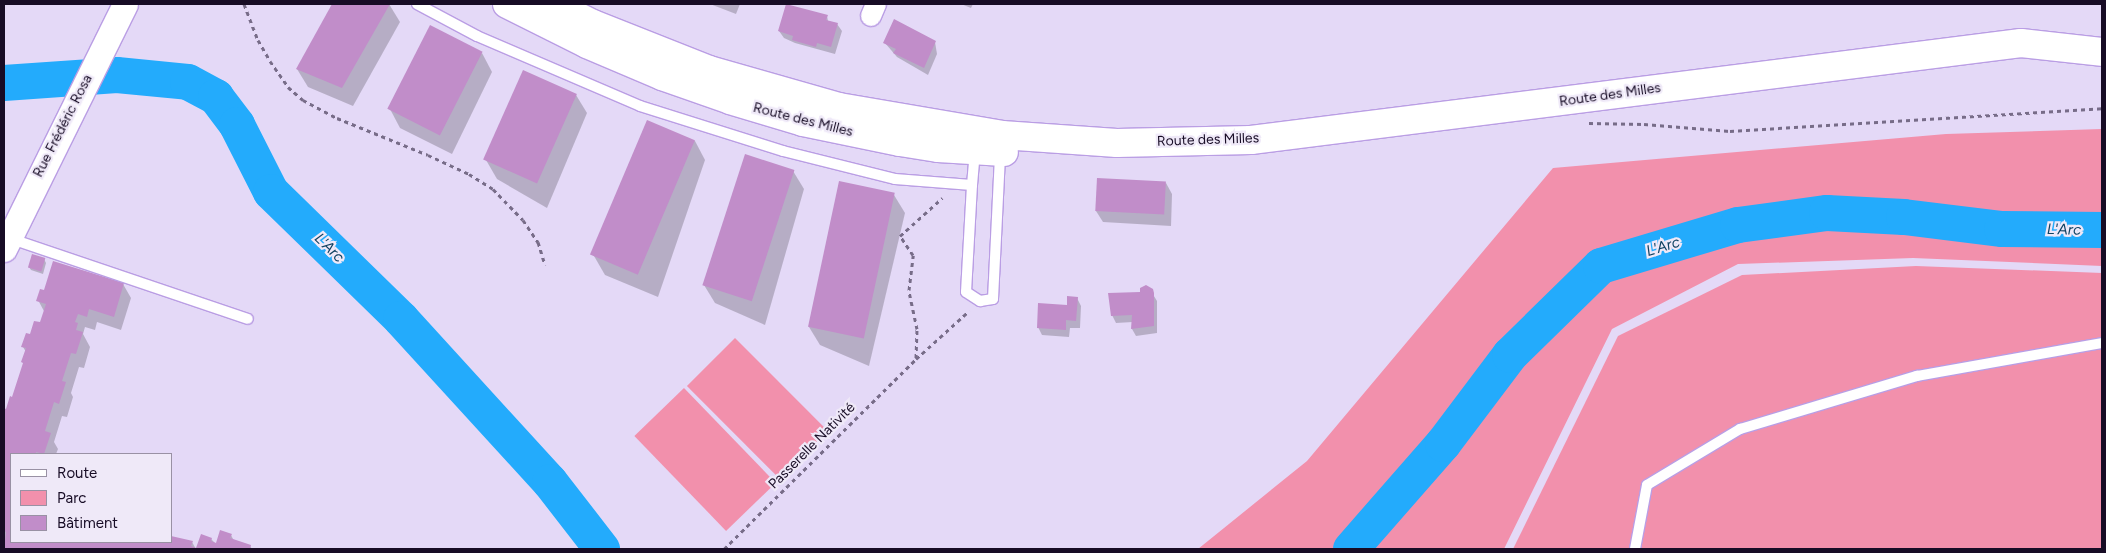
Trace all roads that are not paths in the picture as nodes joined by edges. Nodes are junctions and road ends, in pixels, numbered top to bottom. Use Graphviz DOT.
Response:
graph roads {
  1 [pos="125,4"];
  2 [pos="417,4"];
  3 [pos="507,4"];
  4 [pos="553,4"];
  5 [pos="2102,52"];
  6 [pos="989,142"];
  7 [pos="972,185"];
  8 [pos="6,243"];
  9 [pos="248,319"];
  10 [pos="2102,343"];
  11 [pos="1635,549"];
  1 -- 8 [label="street, Rue Frédéric Rosa"];
  2 -- 7 [label="lane"];
  3 -- 6 [label="main road, Route des Milles"];
  4 -- 6 [label="main road, Route des Milles"];
  5 -- 6 [label="main road, Route des Milles"];
  6 -- 7 [label="lane"];
  6 -- 7 [label="lane"];
  8 -- 9 [label="lane"];
  10 -- 11 [label="lane"];
}
